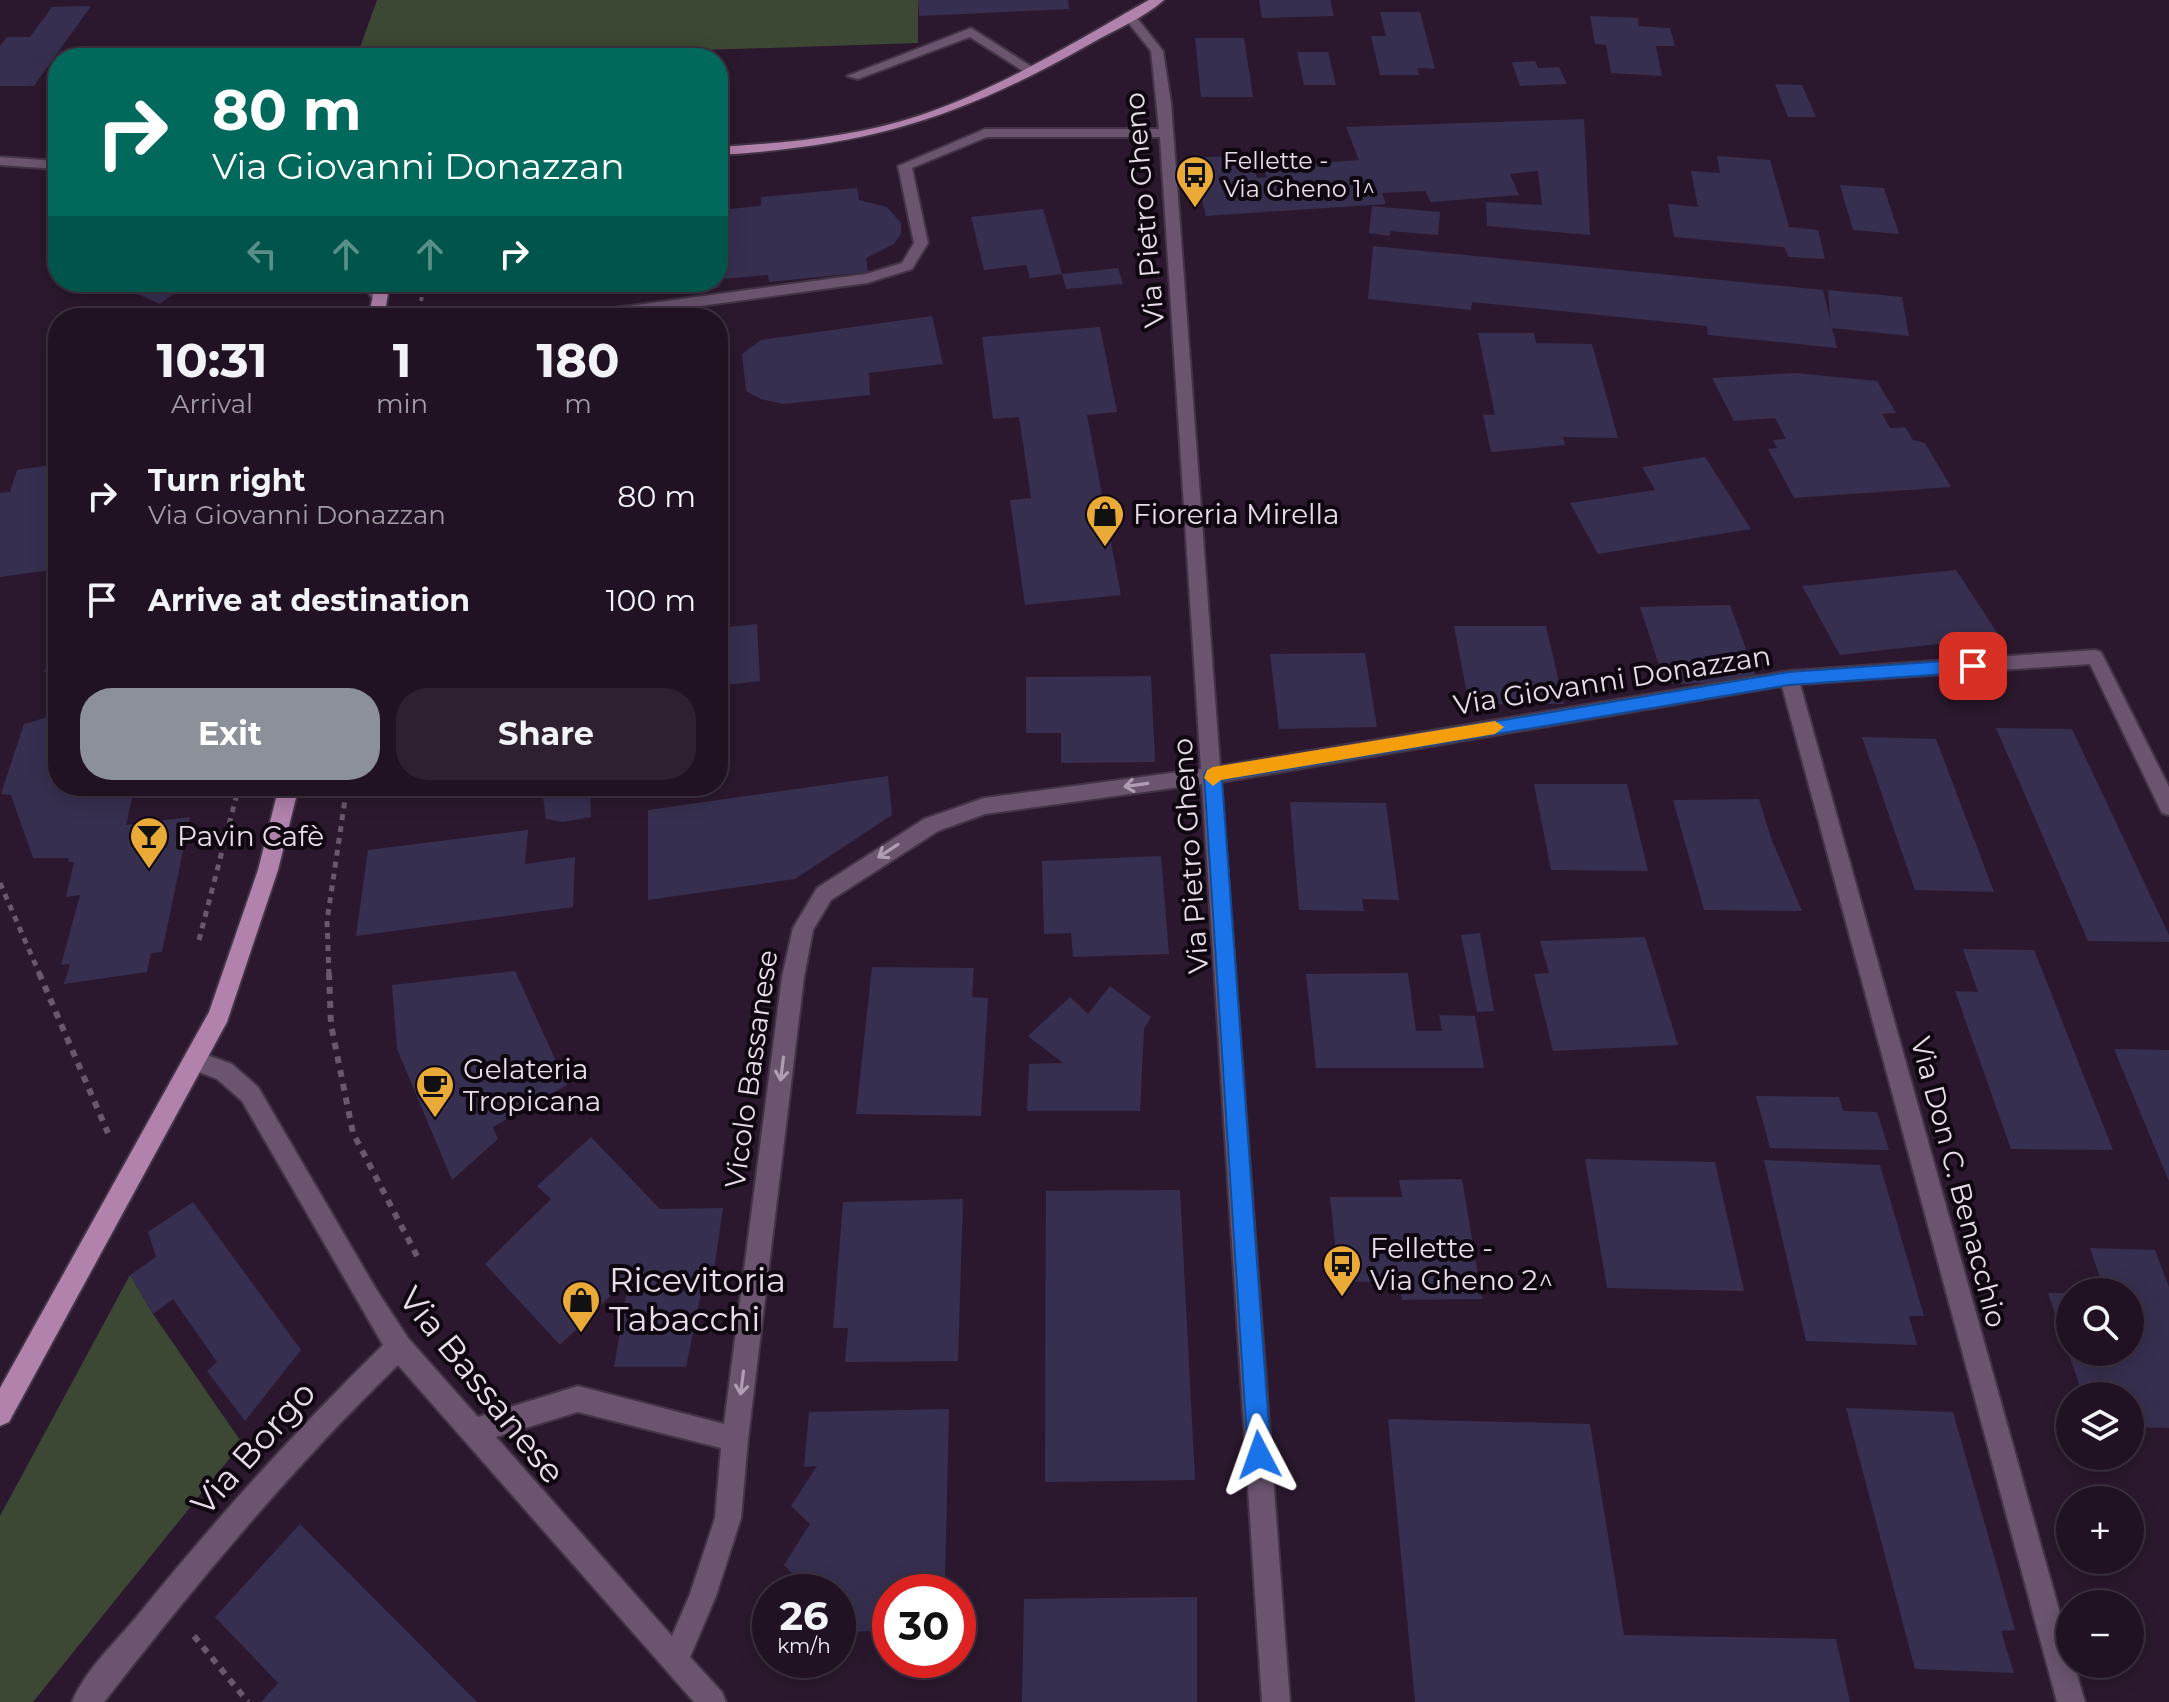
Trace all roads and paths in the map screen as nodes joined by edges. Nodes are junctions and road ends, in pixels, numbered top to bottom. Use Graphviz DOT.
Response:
graph roads {
  1 [pos="1158,0"];
  2 [pos="1129,16"];
  3 [pos="1031,70"];
  4 [pos="853,76"];
  5 [pos="1165,133"];
  6 [pos="728,150"];
  7 [pos="0,161"];
  8 [pos="48,164"];
  9 [pos="650,308"];
  10 [pos="1789,678"];
  11 [pos="1213,775"];
  12 [pos="236,796"];
  13 [pos="286,796"];
  14 [pos="346,796"];
  15 [pos="2169,807"];
  16 [pos="0,883"];
  17 [pos="196,950"];
  18 [pos="196,1061"];
  19 [pos="117,1125"];
  20 [pos="418,1258"];
  21 [pos="399,1347"];
  22 [pos="0,1413"];
  23 [pos="472,1432"];
  24 [pos="735,1439"];
  25 [pos="166,1601"];
  26 [pos="674,1662"];
  27 [pos="86,1702"];
  28 [pos="248,1702"];
  29 [pos="712,1702"];
  30 [pos="1276,1702"];
  31 [pos="2071,1702"];
  1 -- 2 [label="main road"];
  2 -- 3 [label="main road"];
  2 -- 5 [label="street, Via Pietro Gheno"];
  3 -- 4 [label="street"];
  3 -- 6 [label="main road"];
  5 -- 9 [label="street"];
  5 -- 11 [label="street, Via Pietro Gheno"];
  7 -- 8 [label="street"];
  10 -- 11 [label="street, Via Giovanni Donazzan"];
  10 -- 15 [label="street, Via Giovanni Donazzan"];
  10 -- 31 [label="street, Via Don C. Benacchio"];
  11 -- 24 [label="street, Vicolo Bassanese, one-way"];
  11 -- 30 [label="street, Via Pietro Gheno"];
  12 -- 17 [label="path"];
  13 -- 18 [label="main road"];
  14 -- 20 [label="path"];
  16 -- 19 [label="path"];
  18 -- 21 [label="street, Via Bassanese"];
  18 -- 22 [label="main road"];
  21 -- 23 [label="street, Via Bassanese"];
  21 -- 25 [label="street, Via Borgo"];
  23 -- 24 [label="street"];
  23 -- 26 [label="street, Via Bassanese"];
  24 -- 26 [label="street, Vicolo Bassanese"];
  25 -- 27 [label="street, Via Borgo"];
  25 -- 28 [label="path"];
  26 -- 29 [label="street, Via Bassanese"];
}
